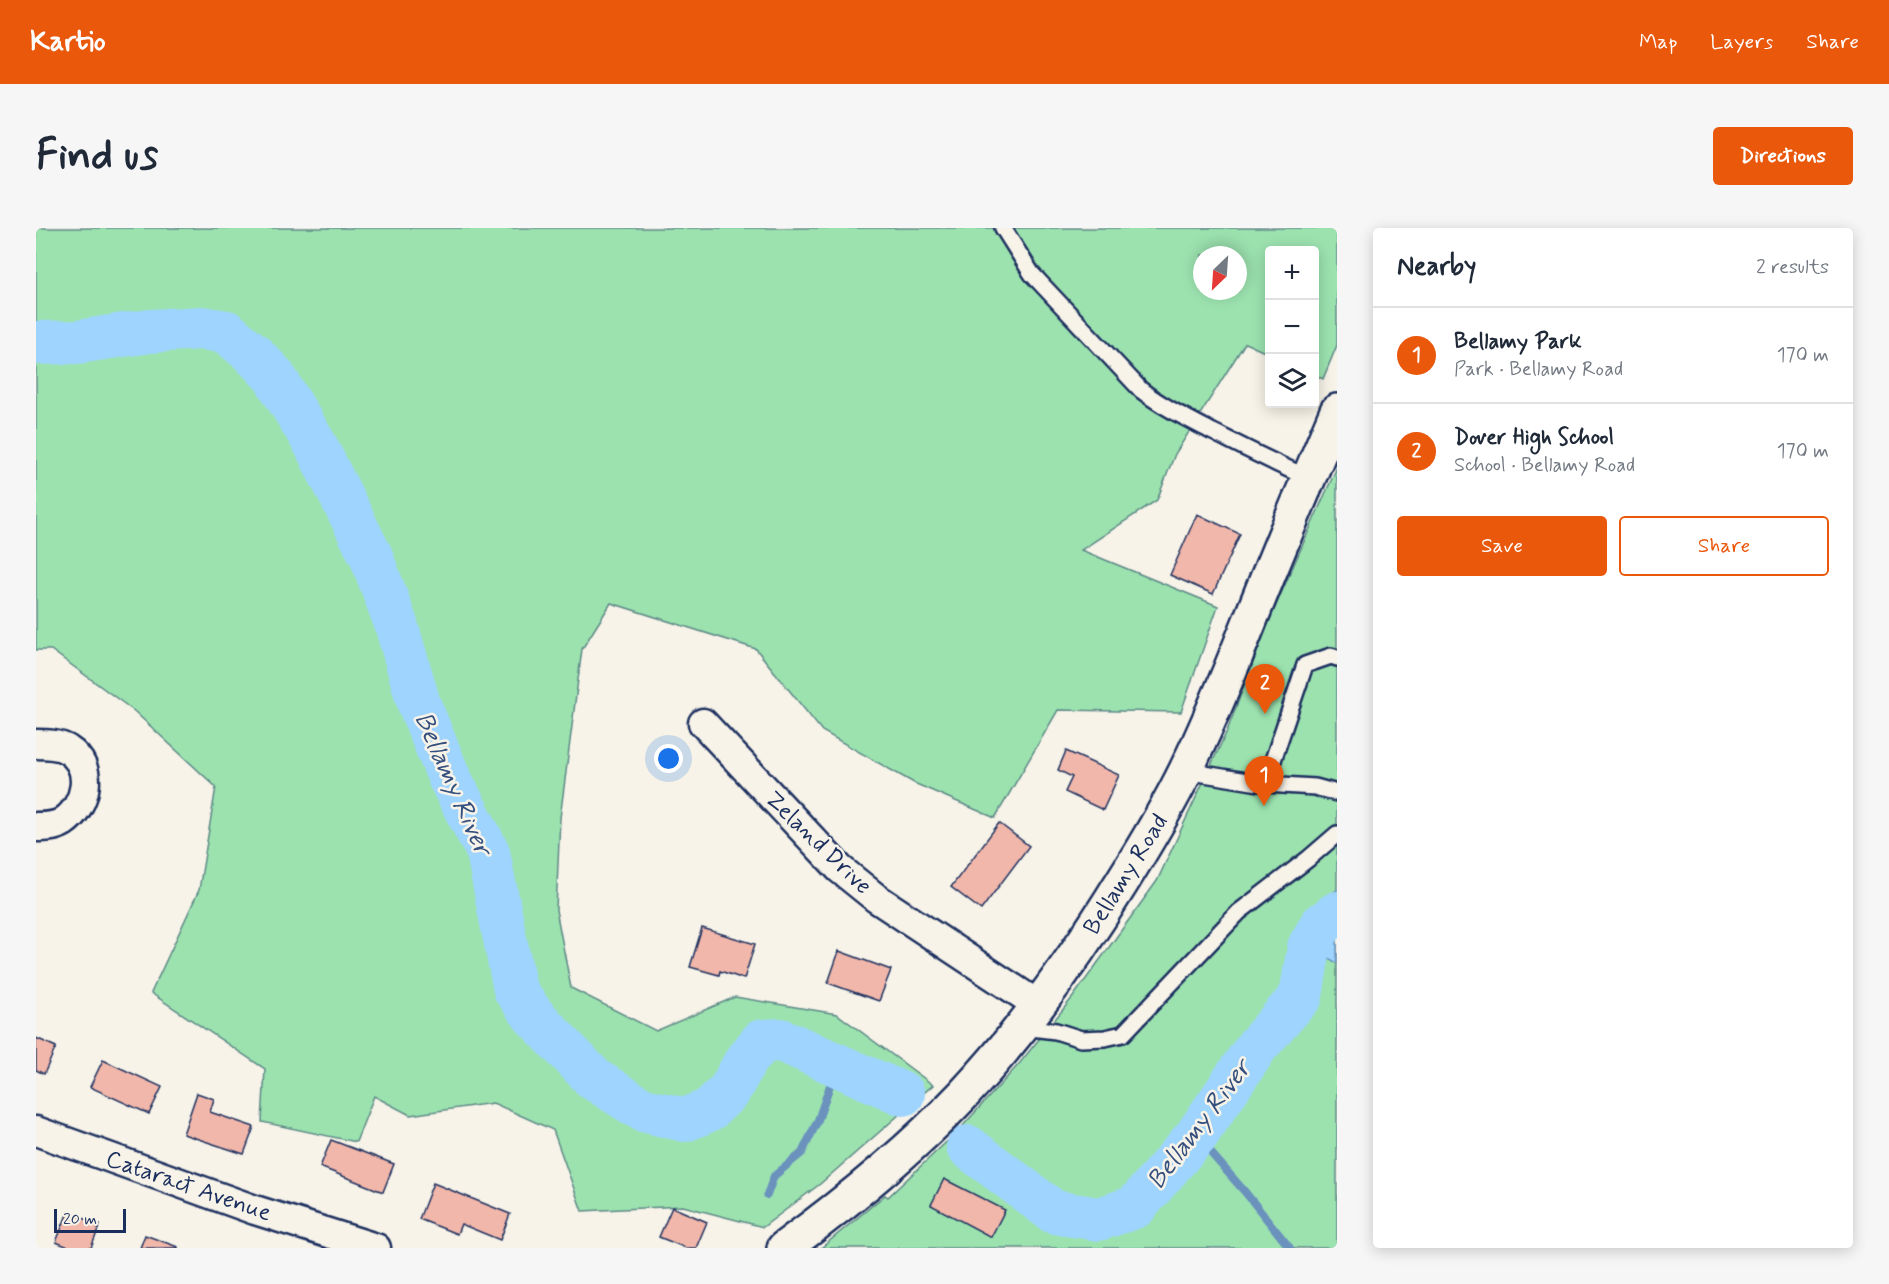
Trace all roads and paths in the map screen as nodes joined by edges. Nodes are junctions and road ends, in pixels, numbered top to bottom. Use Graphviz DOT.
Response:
graph roads {
  1 [pos="1003,228"];
  2 [pos="1337,411"];
  3 [pos="1309,478"];
  4 [pos="1337,658"];
  5 [pos="703,723"];
  6 [pos="36,744"];
  7 [pos="1186,771"];
  8 [pos="1265,784"];
  9 [pos="1337,793"];
  10 [pos="36,827"];
  11 [pos="1337,834"];
  12 [pos="1029,1016"];
  13 [pos="36,1131"];
  14 [pos="376,1248"];
  15 [pos="784,1248"];
  1 -- 3 [label="lane"];
  2 -- 3 [label="street, Bellamy Road"];
  3 -- 7 [label="street, Bellamy Road"];
  4 -- 8 [label="lane"];
  5 -- 12 [label="street, Zeland Drive"];
  6 -- 10 [label="street"];
  7 -- 8 [label="lane"];
  7 -- 12 [label="street, Bellamy Road"];
  8 -- 9 [label="lane"];
  11 -- 12 [label="lane"];
  12 -- 15 [label="street, Bellamy Road"];
  13 -- 14 [label="street, Cataract Avenue"];
}
